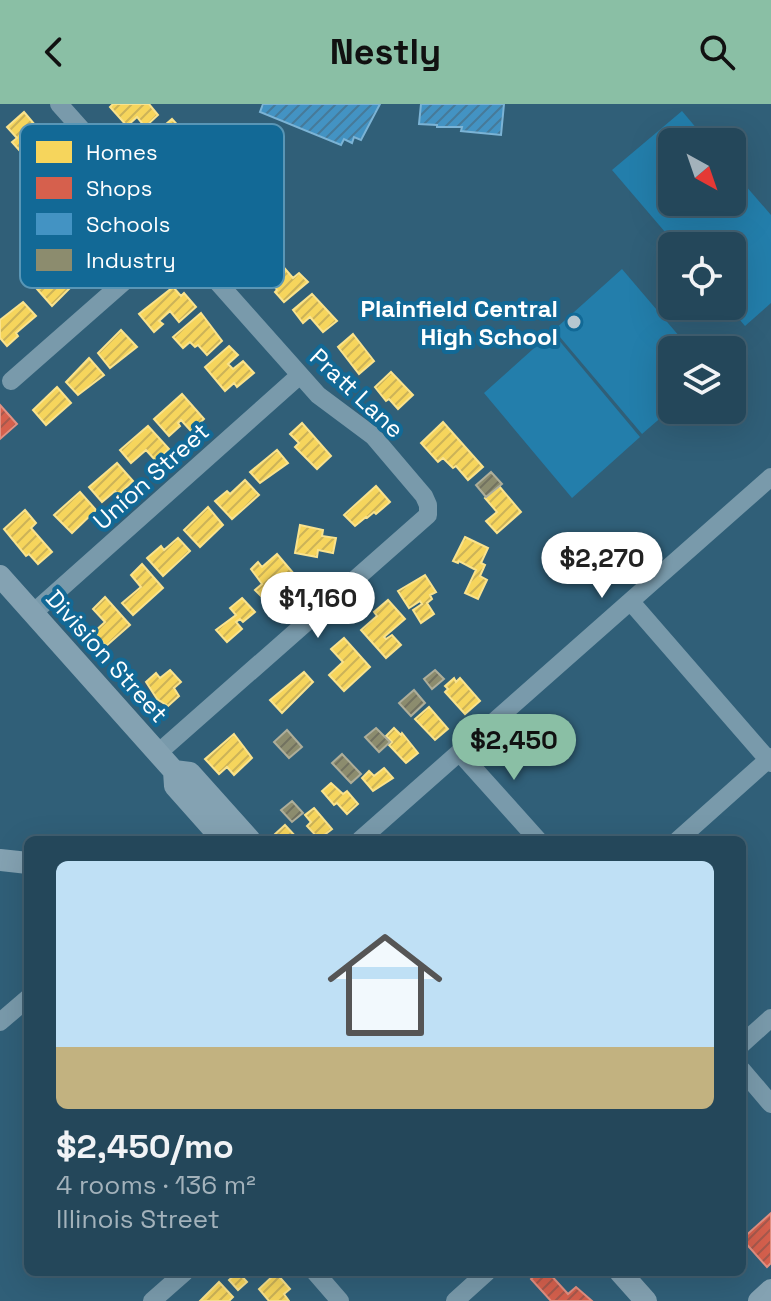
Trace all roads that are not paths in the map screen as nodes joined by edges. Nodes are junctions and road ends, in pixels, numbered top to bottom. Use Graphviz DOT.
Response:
graph roads {
  1 [pos="59,104"];
  2 [pos="77,124"];
  3 [pos="117,288"];
  4 [pos="222,288"];
  5 [pos="300,375"];
  6 [pos="11,381"];
  7 [pos="771,477"];
  8 [pos="0,576"];
  9 [pos="631,602"];
  10 [pos="33,613"];
  11 [pos="459,752"];
  12 [pos="158,753"];
  13 [pos="770,760"];
  14 [pos="174,771"];
  15 [pos="206,830"];
  16 [pos="246,836"];
  17 [pos="364,836"];
  18 [pos="534,836"];
  19 [pos="683,836"];
  20 [pos="0,860"];
  21 [pos="24,863"];
  22 [pos="24,1001"];
  23 [pos="771,1018"];
  24 [pos="0,1022"];
  25 [pos="746,1040"];
  26 [pos="746,1075"];
  27 [pos="771,1104"];
  28 [pos="180,1276"];
  29 [pos="318,1276"];
  30 [pos="483,1276"];
  31 [pos="624,1276"];
  32 [pos="771,1290"];
  33 [pos="152,1301"];
  34 [pos="340,1301"];
  35 [pos="455,1301"];
  36 [pos="646,1301"];
  37 [pos="759,1301"];
  1 -- 2 [label="street, Pratt Lane"];
  3 -- 6 [label="street"];
  4 -- 5 [label="street, Pratt Lane"];
  5 -- 10 [label="street, Union Street"];
  5 -- 12 [label="street, Pratt Lane"];
  7 -- 9 [label="street"];
  8 -- 10 [label="main road, Division Street"];
  9 -- 11 [label="street"];
  9 -- 13 [label="street"];
  10 -- 12 [label="main road, Division Street"];
  11 -- 17 [label="street"];
  11 -- 18 [label="street"];
  12 -- 14 [label="main road, Division Street"];
  13 -- 19 [label="street"];
  14 -- 15 [label="main road, Division Street"];
  14 -- 16 [label="main road, Division Street"];
  20 -- 21 [label="main road"];
  22 -- 24 [label="street"];
  23 -- 25 [label="street"];
  26 -- 27 [label="street"];
  28 -- 33 [label="street"];
  29 -- 34 [label="street"];
  30 -- 35 [label="street"];
  31 -- 36 [label="main road"];
  32 -- 37 [label="main road"];
}
